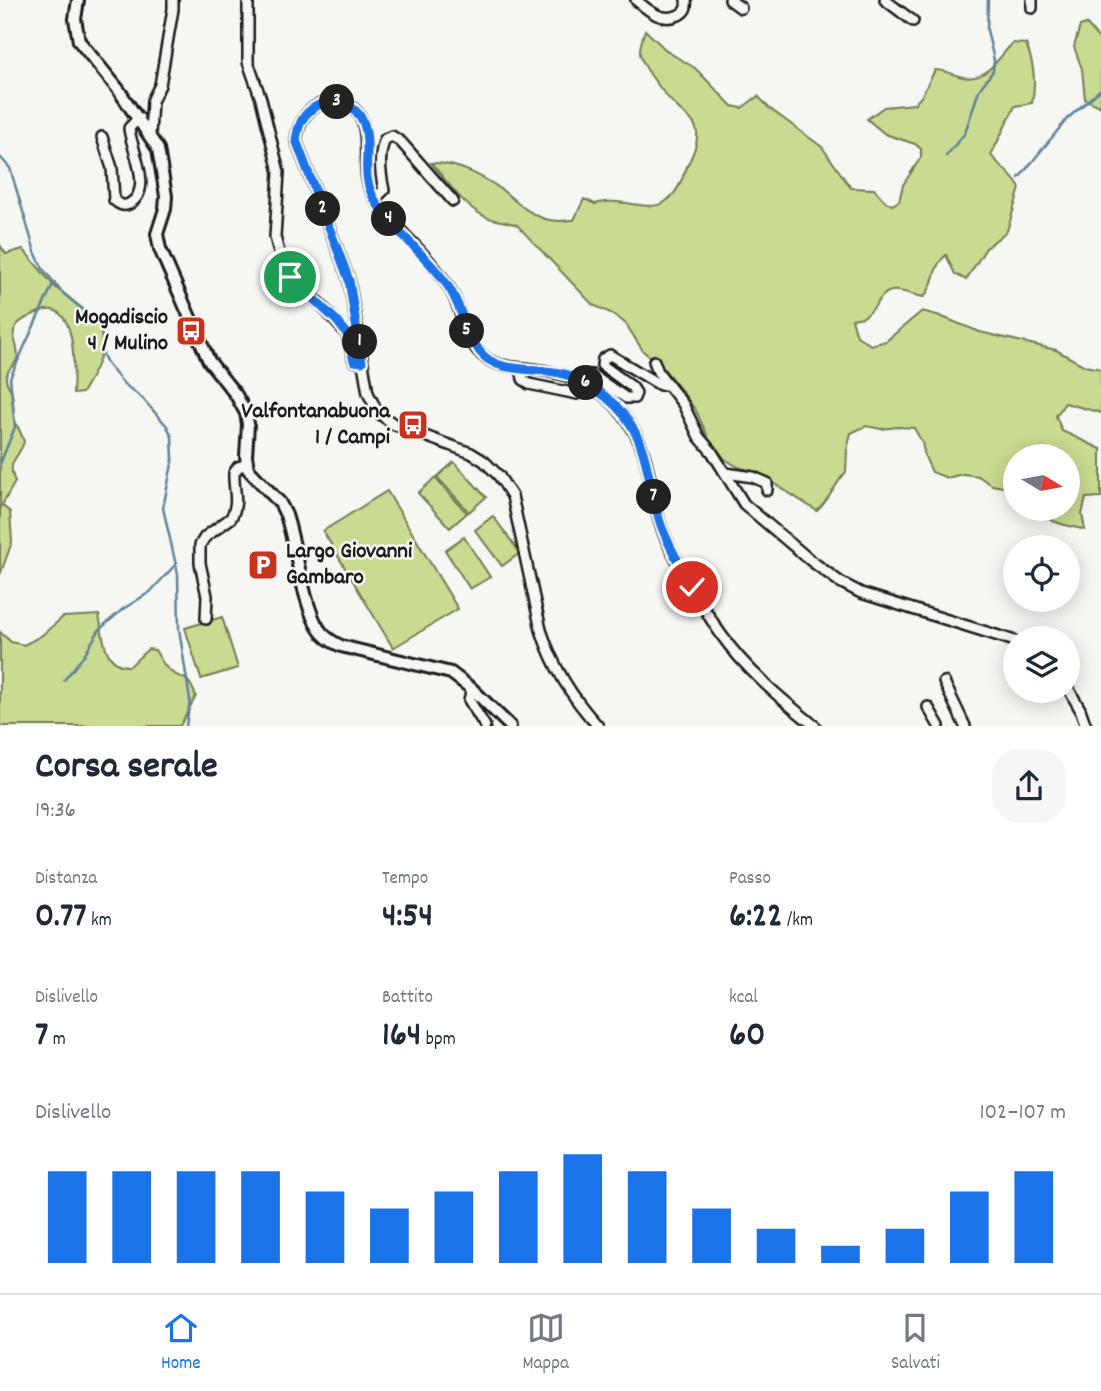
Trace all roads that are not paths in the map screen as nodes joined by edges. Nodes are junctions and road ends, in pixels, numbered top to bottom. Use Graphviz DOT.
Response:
graph roads {
  1 [pos="78,0"];
  2 [pos="173,0"];
  3 [pos="248,0"];
  4 [pos="636,0"];
  5 [pos="686,0"];
  6 [pos="730,0"];
  7 [pos="885,0"];
  8 [pos="741,8"];
  9 [pos="913,21"];
  10 [pos="139,118"];
  11 [pos="150,134"];
  12 [pos="102,137"];
  13 [pos="375,200"];
  14 [pos="453,201"];
  15 [pos="654,361"];
  16 [pos="362,362"];
  17 [pos="521,368"];
  18 [pos="582,380"];
  19 [pos="667,385"];
  20 [pos="577,394"];
  21 [pos="247,464"];
  22 [pos="726,473"];
  23 [pos="768,490"];
  24 [pos="206,619"];
  25 [pos="1003,637"];
  26 [pos="944,682"];
  27 [pos="472,689"];
  28 [pos="1077,703"];
  29 [pos="928,707"];
  30 [pos="485,726"];
  31 [pos="510,726"];
  32 [pos="598,726"];
  33 [pos="815,726"];
  34 [pos="939,726"];
  35 [pos="965,726"];
  36 [pos="1086,726"];
  1 -- 10 [label="street"];
  2 -- 11 [label="street"];
  3 -- 16 [label="street"];
  4 -- 5 [label="street"];
  6 -- 8 [label="street"];
  7 -- 9 [label="street"];
  10 -- 11 [label="street"];
  10 -- 12 [label="street"];
  11 -- 21 [label="street"];
  13 -- 14 [label="street"];
  13 -- 16 [label="street"];
  13 -- 17 [label="street"];
  15 -- 19 [label="street"];
  16 -- 32 [label="street"];
  17 -- 18 [label="street"];
  17 -- 20 [label="street"];
  18 -- 19 [label="street"];
  18 -- 33 [label="street"];
  19 -- 22 [label="street"];
  21 -- 24 [label="street"];
  21 -- 27 [label="street"];
  22 -- 23 [label="street"];
  22 -- 25 [label="street"];
  26 -- 35 [label="street"];
  27 -- 30 [label="street"];
  27 -- 31 [label="street"];
  28 -- 36 [label="street"];
  29 -- 34 [label="street"];
}
